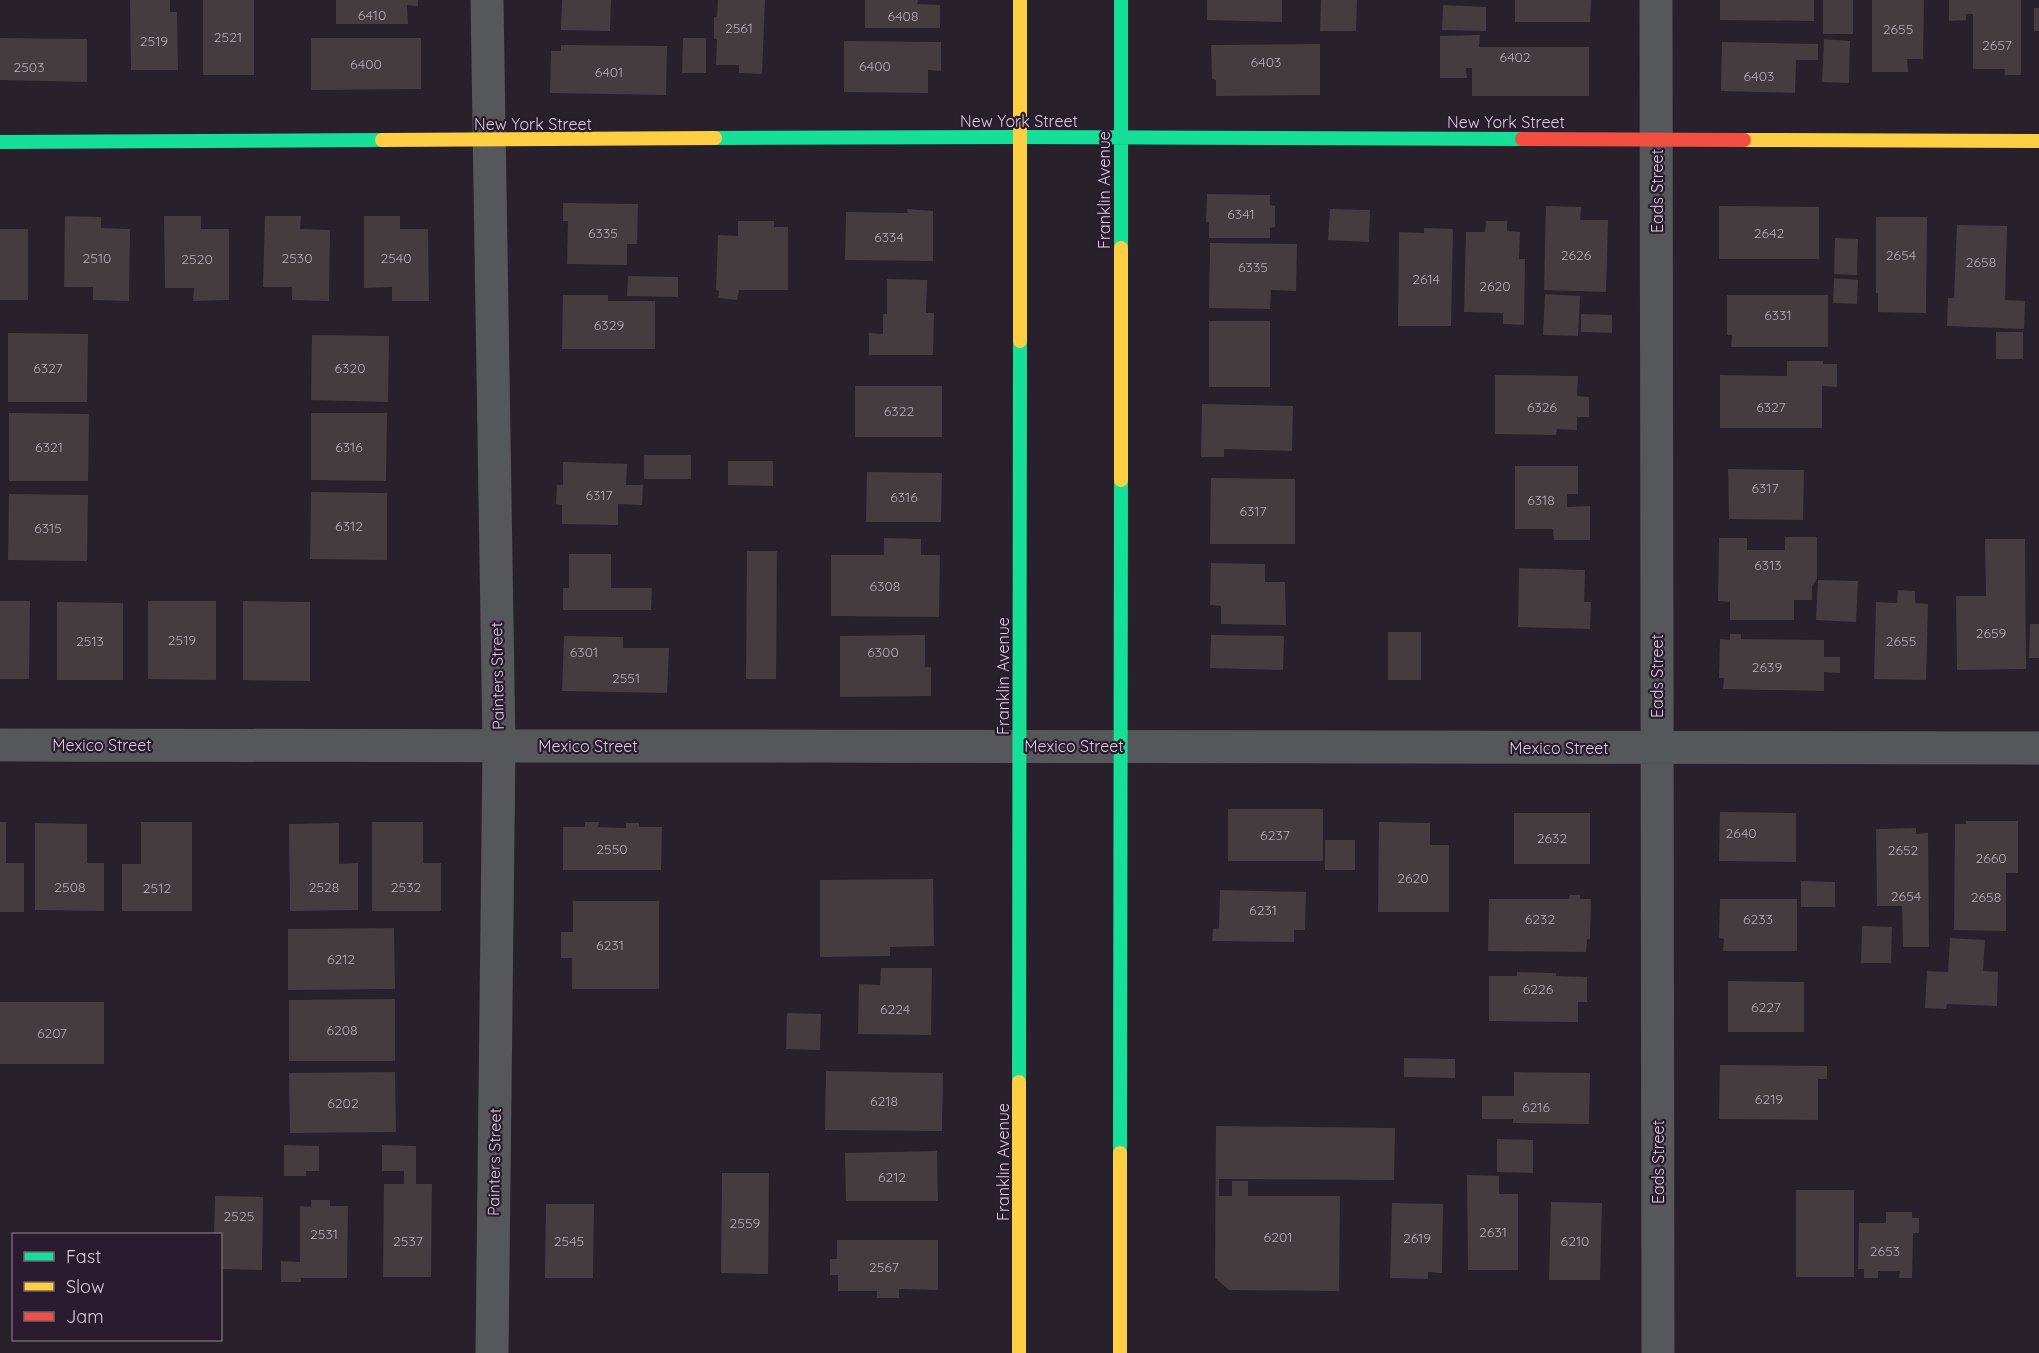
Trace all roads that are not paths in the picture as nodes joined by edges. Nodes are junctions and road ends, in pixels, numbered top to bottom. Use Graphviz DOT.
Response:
graph roads {
  1 [pos="487,0"];
  2 [pos="1020,0"];
  3 [pos="1121,0"];
  4 [pos="1656,0"];
  5 [pos="1020,137"];
  6 [pos="1121,137"];
  7 [pos="488,140"];
  8 [pos="1657,140"];
  9 [pos="2039,141"];
  10 [pos="0,142"];
  11 [pos="0,745"];
  12 [pos="499,746"];
  13 [pos="1121,746"];
  14 [pos="1019,747"];
  15 [pos="1657,748"];
  16 [pos="2039,748"];
  17 [pos="492,1353"];
  18 [pos="1019,1353"];
  19 [pos="1120,1353"];
  20 [pos="1658,1353"];
  1 -- 7 [label="street, Painters Street"];
  2 -- 5 [label="street, Franklin Avenue"];
  3 -- 6 [label="street, Franklin Avenue"];
  4 -- 8 [label="street, Eads Street"];
  5 -- 6 [label="street, New York Street"];
  5 -- 7 [label="street, New York Street"];
  5 -- 14 [label="street, Franklin Avenue"];
  6 -- 8 [label="street, New York Street"];
  6 -- 13 [label="street, Franklin Avenue"];
  7 -- 10 [label="street, New York Street"];
  7 -- 12 [label="street, Painters Street"];
  8 -- 9 [label="street, New York Street"];
  8 -- 15 [label="street, Eads Street"];
  11 -- 12 [label="street, Mexico Street"];
  12 -- 14 [label="street, Mexico Street"];
  12 -- 17 [label="street, Painters Street"];
  13 -- 14 [label="street, Mexico Street"];
  13 -- 15 [label="street, Mexico Street"];
  13 -- 19 [label="street, Franklin Avenue"];
  14 -- 18 [label="street, Franklin Avenue"];
  15 -- 16 [label="street, Mexico Street"];
  15 -- 20 [label="street, Eads Street"];
}
